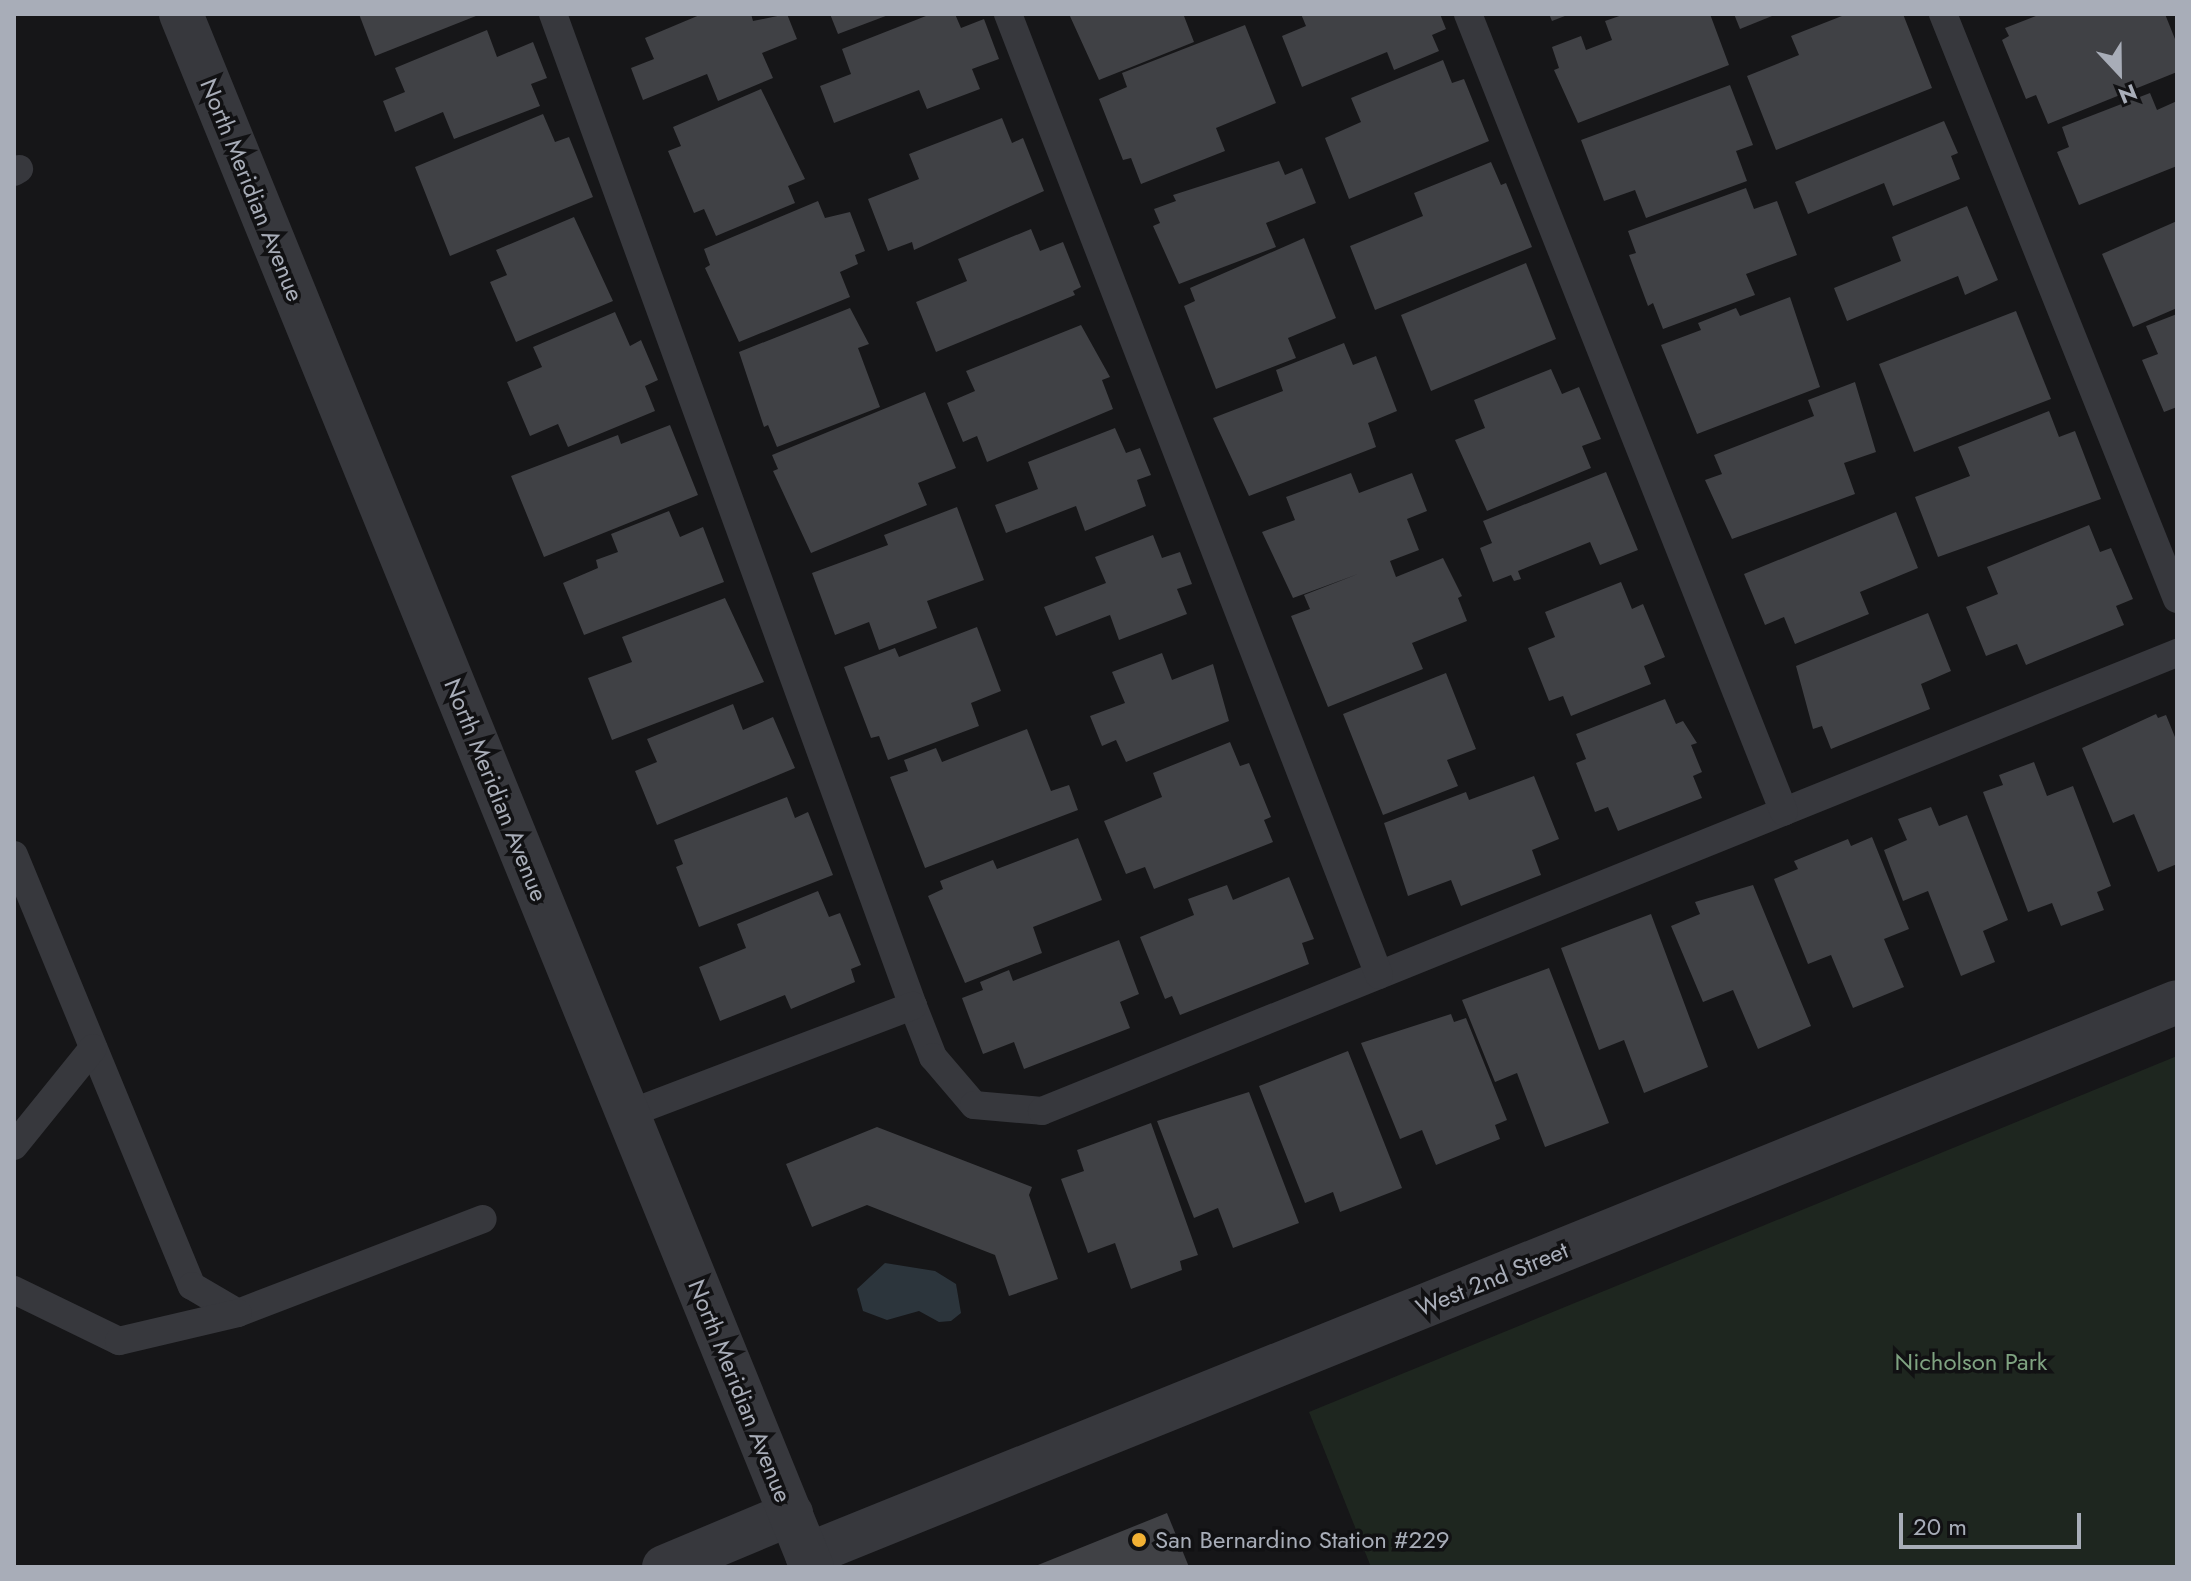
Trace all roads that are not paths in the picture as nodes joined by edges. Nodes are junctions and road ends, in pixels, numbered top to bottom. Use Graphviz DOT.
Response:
graph roads {
  1 [pos="181,14"];
  2 [pos="553,14"];
  3 [pos="1008,14"];
  4 [pos="1468,14"];
  5 [pos="1943,14"];
  6 [pos="2177,599"];
  7 [pos="2177,653"];
  8 [pos="1784,812"];
  9 [pos="14,855"];
  10 [pos="1379,975"];
  11 [pos="2177,1002"];
  12 [pos="913,1006"];
  13 [pos="93,1048"];
  14 [pos="628,1114"];
  15 [pos="14,1146"];
  16 [pos="483,1219"];
  17 [pos="14,1290"];
  18 [pos="238,1313"];
  19 [pos="791,1514"];
  20 [pos="809,1561"];
  21 [pos="664,1567"];
  1 -- 14 [label="street, North Meridian Avenue"];
  2 -- 12 [label="lane"];
  3 -- 10 [label="lane"];
  4 -- 8 [label="lane"];
  5 -- 6 [label="lane"];
  7 -- 8 [label="lane"];
  8 -- 10 [label="lane"];
  9 -- 13 [label="lane"];
  10 -- 12 [label="lane"];
  11 -- 20 [label="street, West 2nd Street"];
  12 -- 14 [label="lane"];
  13 -- 15 [label="lane"];
  13 -- 18 [label="lane"];
  14 -- 19 [label="street, North Meridian Avenue"];
  16 -- 18 [label="lane"];
  17 -- 18 [label="lane"];
  19 -- 20 [label="street, North Meridian Avenue"];
  19 -- 21 [label="street"];
}
